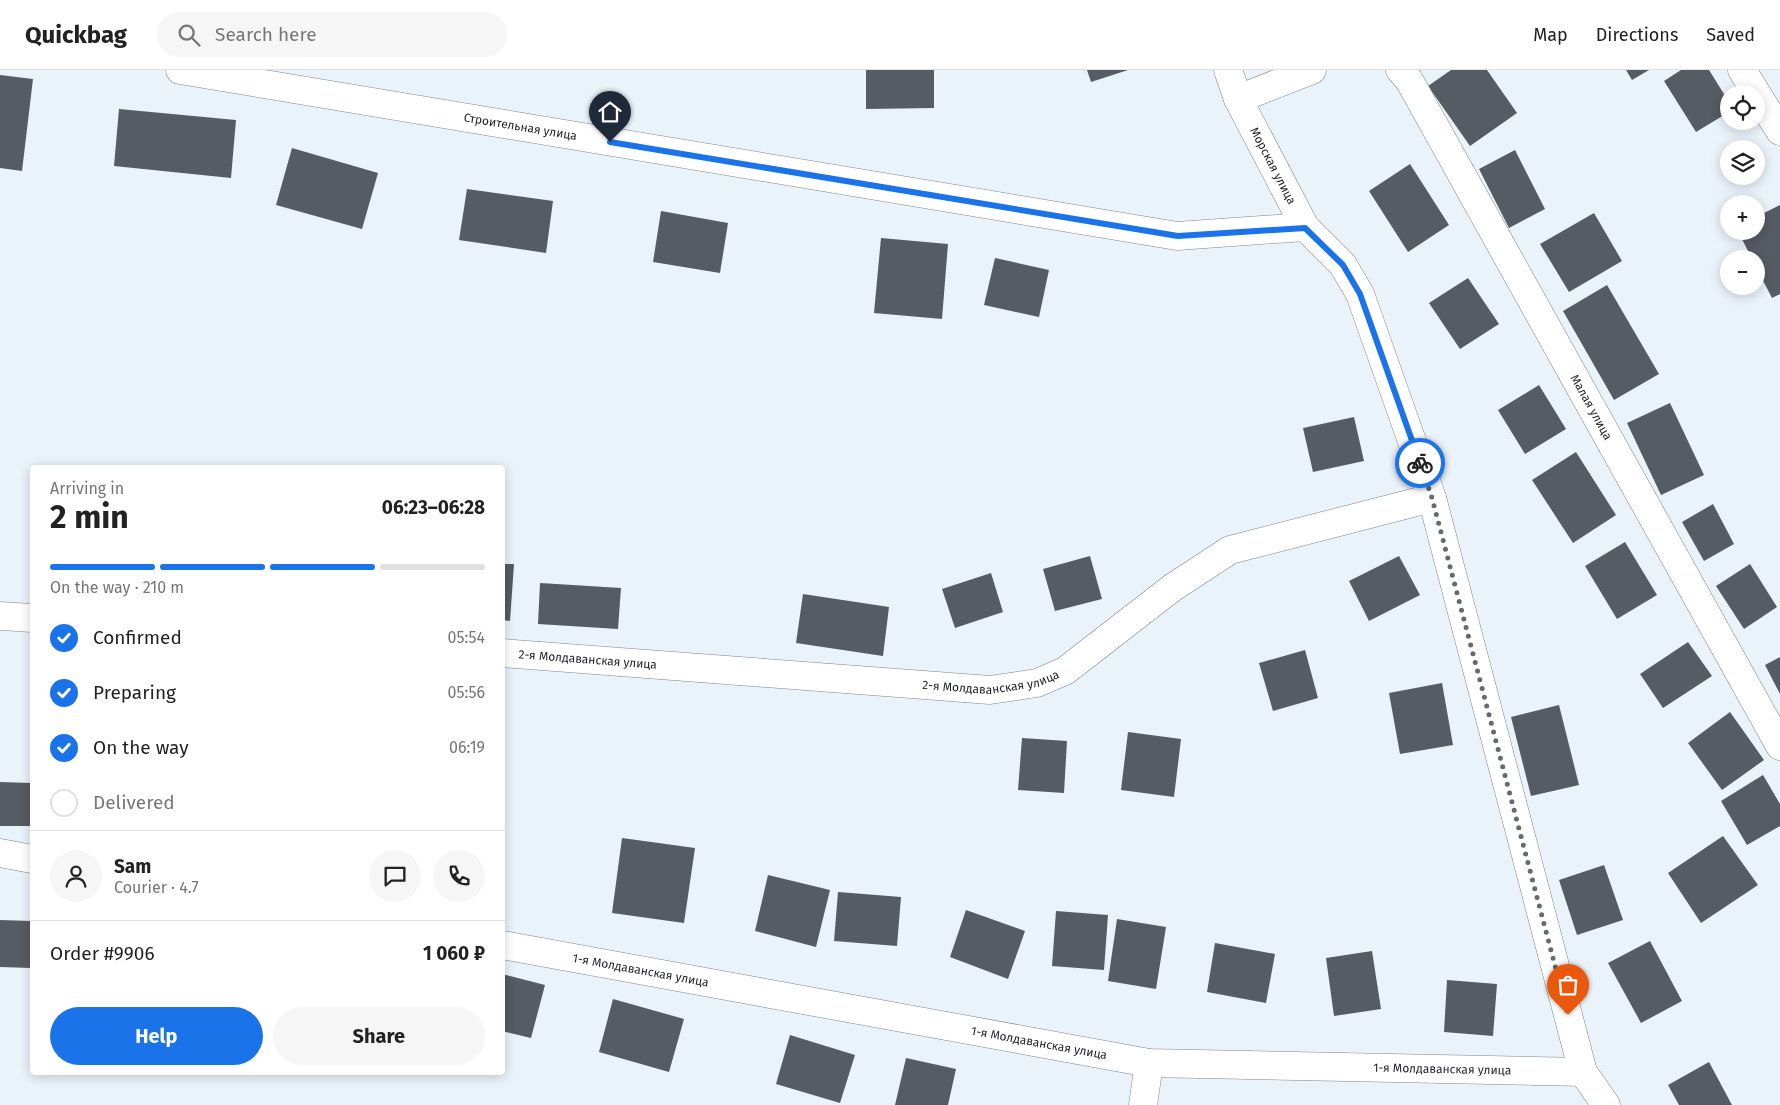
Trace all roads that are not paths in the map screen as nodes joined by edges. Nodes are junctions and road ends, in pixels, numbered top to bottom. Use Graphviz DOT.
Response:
graph roads {
  1 [pos="180,70"];
  2 [pos="1228,70"];
  3 [pos="1312,70"];
  4 [pos="1400,70"];
  5 [pos="1742,70"];
  6 [pos="1238,99"];
  7 [pos="1780,132"];
  8 [pos="1305,228"];
  9 [pos="1432,498"];
  10 [pos="0,616"];
  11 [pos="30,618"];
  12 [pos="505,653"];
  13 [pos="1780,746"];
  14 [pos="0,853"];
  15 [pos="30,859"];
  16 [pos="505,946"];
  17 [pos="1149,1063"];
  18 [pos="1583,1072"];
  19 [pos="1143,1105"];
  20 [pos="1606,1105"];
  1 -- 8 [label="street, Строительная улица"];
  2 -- 6 [label="street, Морская улица"];
  3 -- 6 [label="street"];
  4 -- 13 [label="street, Малая улица"];
  5 -- 7 [label="street"];
  6 -- 8 [label="street, Морская улица"];
  8 -- 9 [label="street, Морская улица"];
  9 -- 12 [label="street, 2-я Молдаванская улица"];
  9 -- 18 [label="street, Морская улица"];
  10 -- 11 [label="street"];
  14 -- 15 [label="street"];
  16 -- 17 [label="street, 1-я Молдаванская улица"];
  17 -- 18 [label="street, 1-я Молдаванская улица"];
  17 -- 19 [label="street"];
  18 -- 20 [label="street, Морская улица"];
}
